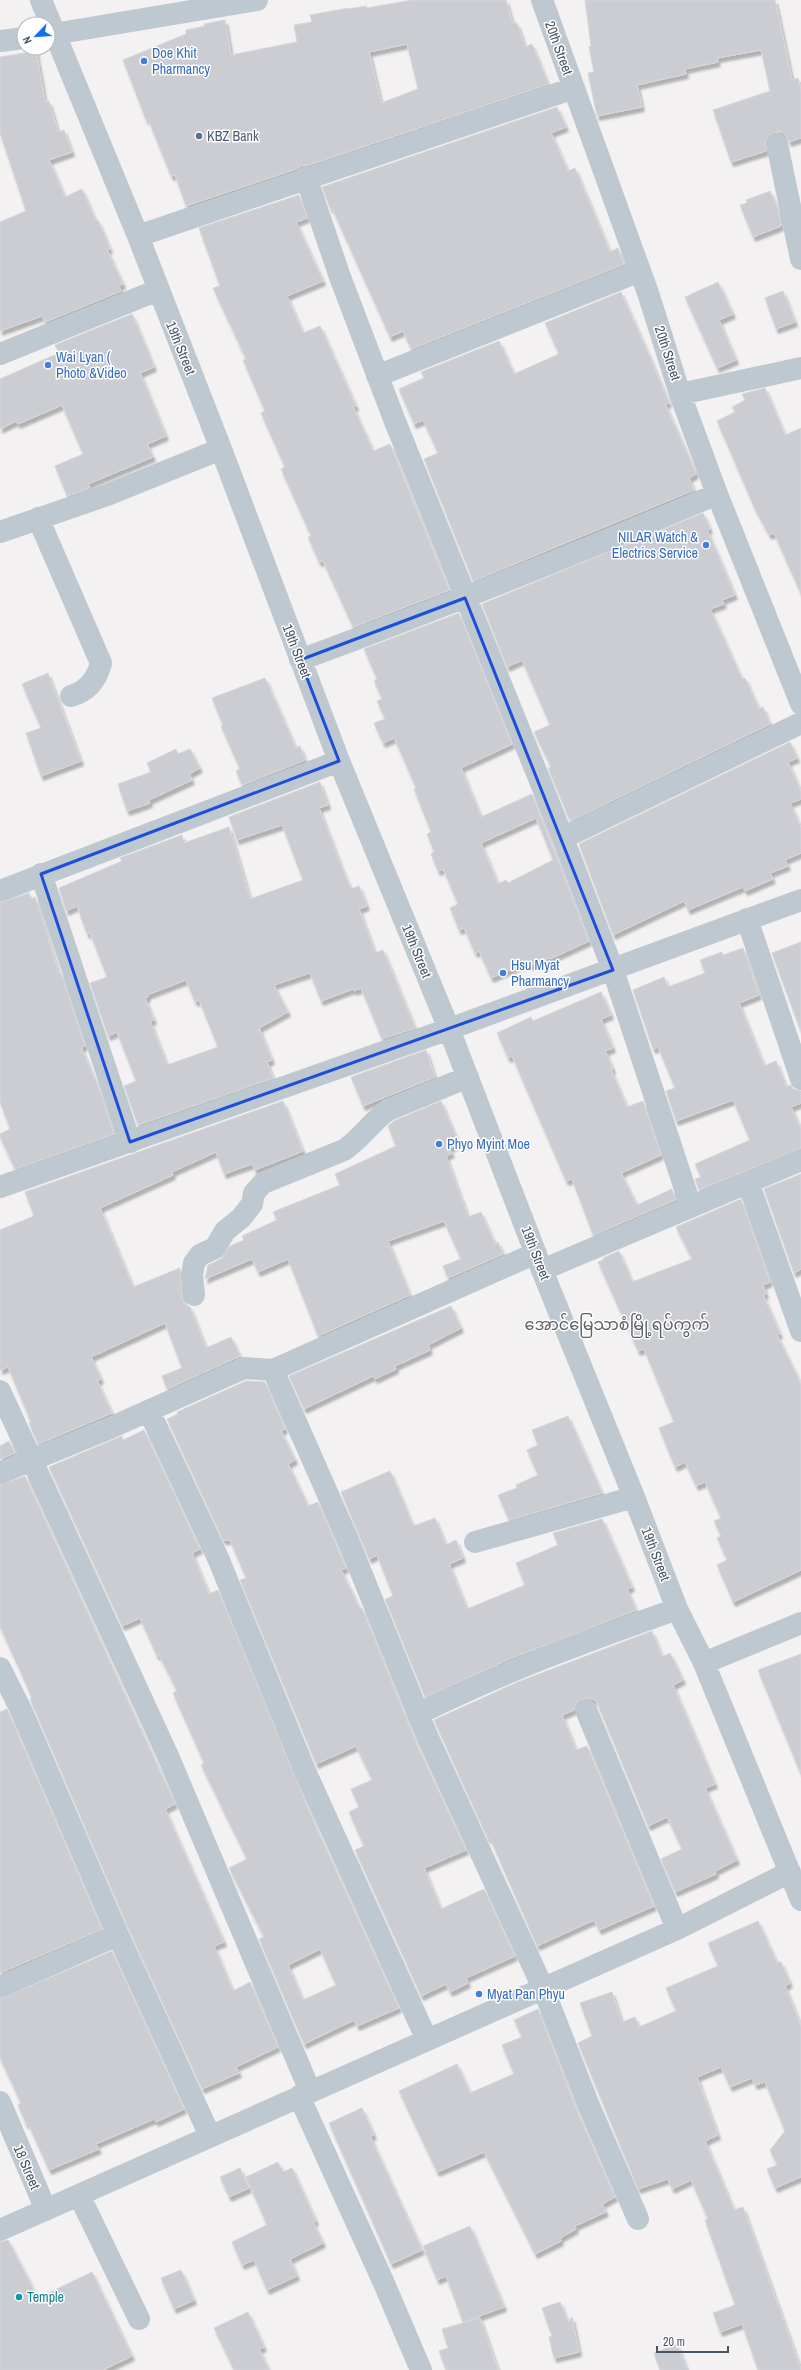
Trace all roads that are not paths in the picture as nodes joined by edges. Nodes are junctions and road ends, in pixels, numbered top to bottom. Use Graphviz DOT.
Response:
graph roads {
  1 [pos="41,0"];
  2 [pos="257,0"];
  3 [pos="542,0"];
  4 [pos="46,16"];
  5 [pos="56,34"];
  6 [pos="16,39"];
  7 [pos="0,41"];
  8 [pos="56,44"];
  9 [pos="574,88"];
  10 [pos="777,144"];
  11 [pos="306,177"];
  12 [pos="138,236"];
  13 [pos="801,260"];
  14 [pos="640,271"];
  15 [pos="158,290"];
  16 [pos="0,354"];
  17 [pos="801,368"];
  18 [pos="377,376"];
  19 [pos="680,394"];
  20 [pos="222,449"];
  21 [pos="717,494"];
  22 [pos="38,518"];
  23 [pos="0,532"];
  24 [pos="466,598"];
  25 [pos="300,660"];
  26 [pos="71,696"];
  27 [pos="801,704"];
  28 [pos="801,723"];
  29 [pos="339,761"];
  30 [pos="563,838"];
  31 [pos="41,874"];
  32 [pos="0,890"];
  33 [pos="801,900"];
  34 [pos="747,919"];
  35 [pos="613,970"];
  36 [pos="449,1029"];
  37 [pos="468,1077"];
  38 [pos="801,1079"];
  39 [pos="130,1142"];
  40 [pos="801,1160"];
  41 [pos="748,1182"];
  42 [pos="0,1187"];
  43 [pos="691,1207"];
  44 [pos="539,1262"];
  45 [pos="194,1295"];
  46 [pos="801,1331"];
  47 [pos="273,1370"];
  48 [pos="0,1391"];
  49 [pos="149,1411"];
  50 [pos="30,1461"];
  51 [pos="0,1473"];
  52 [pos="634,1497"];
  53 [pos="474,1542"];
  54 [pos="677,1609"];
  55 [pos="801,1623"];
  56 [pos="704,1663"];
  57 [pos="0,1668"];
  58 [pos="586,1710"];
  59 [pos="418,1714"];
  60 [pos="790,1872"];
  61 [pos="801,1900"];
  62 [pos="677,1929"];
  63 [pos="118,1935"];
  64 [pos="0,1987"];
  65 [pos="543,1988"];
  66 [pos="427,2040"];
  67 [pos="304,2093"];
  68 [pos="0,2102"];
  69 [pos="210,2136"];
  70 [pos="79,2195"];
  71 [pos="46,2210"];
  72 [pos="638,2219"];
  73 [pos="0,2230"];
  74 [pos="139,2319"];
  75 [pos="421,2370"];
  1 -- 4 [label="street, 19th Street"];
  2 -- 5 [label="street"];
  3 -- 9 [label="street, 20th Street"];
  6 -- 7 [label="street"];
  8 -- 12 [label="street, 19th Street"];
  9 -- 11 [label="street"];
  9 -- 14 [label="street, 20th Street"];
  10 -- 13 [label="street"];
  11 -- 12 [label="street"];
  11 -- 18 [label="street"];
  12 -- 15 [label="street, 19th Street"];
  14 -- 18 [label="street"];
  14 -- 19 [label="street, 20th Street"];
  15 -- 16 [label="street"];
  15 -- 20 [label="street, 19th Street"];
  17 -- 19 [label="street"];
  18 -- 24 [label="street"];
  19 -- 21 [label="street, 20th Street"];
  20 -- 22 [label="street"];
  20 -- 25 [label="street, 19th Street"];
  21 -- 24 [label="street"];
  21 -- 27 [label="street, 20th Street"];
  22 -- 23 [label="street"];
  22 -- 26 [label="street"];
  24 -- 25 [label="street"];
  24 -- 30 [label="street"];
  25 -- 29 [label="street, 19th Street"];
  28 -- 30 [label="street"];
  29 -- 31 [label="street"];
  29 -- 36 [label="street, 19th Street"];
  30 -- 35 [label="street"];
  31 -- 32 [label="street"];
  31 -- 39 [label="street"];
  33 -- 34 [label="street"];
  34 -- 35 [label="street"];
  34 -- 38 [label="street"];
  35 -- 36 [label="street"];
  35 -- 43 [label="street"];
  36 -- 37 [label="street, 19th Street"];
  36 -- 39 [label="street"];
  37 -- 44 [label="street, 19th Street"];
  37 -- 45 [label="street"];
  39 -- 42 [label="street"];
  40 -- 41 [label="street"];
  41 -- 43 [label="street"];
  41 -- 46 [label="street"];
  43 -- 44 [label="street"];
  44 -- 47 [label="street"];
  44 -- 52 [label="street, 19th Street"];
  47 -- 49 [label="street"];
  47 -- 59 [label="street"];
  48 -- 50 [label="street"];
  49 -- 50 [label="street"];
  49 -- 66 [label="street"];
  50 -- 51 [label="street"];
  50 -- 67 [label="street"];
  52 -- 53 [label="street"];
  52 -- 54 [label="street, 19th Street"];
  54 -- 56 [label="street, 19th Street"];
  54 -- 59 [label="street"];
  55 -- 56 [label="street"];
  56 -- 60 [label="street, 19th Street"];
  57 -- 63 [label="street"];
  58 -- 62 [label="street"];
  59 -- 65 [label="street"];
  60 -- 61 [label="street, 19th Street"];
  60 -- 62 [label="street"];
  62 -- 65 [label="street"];
  63 -- 64 [label="street"];
  63 -- 69 [label="street"];
  65 -- 66 [label="street"];
  65 -- 72 [label="street"];
  66 -- 67 [label="street"];
  67 -- 69 [label="street"];
  67 -- 75 [label="street"];
  68 -- 71 [label="street, 18 Street"];
  69 -- 70 [label="street"];
  70 -- 71 [label="street"];
  70 -- 74 [label="street"];
  71 -- 73 [label="street"];
}
